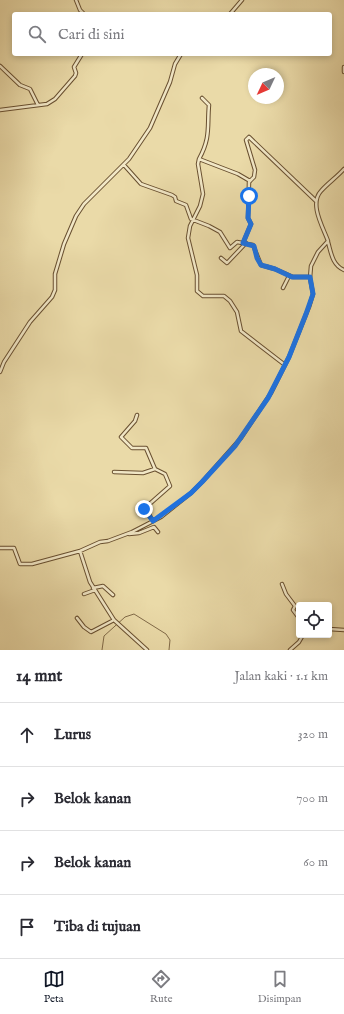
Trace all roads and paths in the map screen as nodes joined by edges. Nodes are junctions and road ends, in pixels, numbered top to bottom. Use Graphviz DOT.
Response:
graph roads {
  1 [pos="76,0"];
  2 [pos="242,0"];
  3 [pos="82,12"];
  4 [pos="232,12"];
  5 [pos="81,56"];
  6 [pos="180,56"];
  7 [pos="0,66"];
  8 [pos="344,66"];
  9 [pos="344,72"];
  10 [pos="202,98"];
  11 [pos="38,105"];
  12 [pos="0,110"];
  13 [pos="199,159"];
  14 [pos="124,165"];
  15 [pos="344,169"];
  16 [pos="250,181"];
  17 [pos="316,201"];
  18 [pos="193,219"];
  19 [pos="328,241"];
  20 [pos="245,243"];
  21 [pos="221,258"];
  22 [pos="344,270"];
  23 [pos="290,276"];
  24 [pos="310,277"];
  25 [pos="283,288"];
  26 [pos="2,365"];
  27 [pos="285,365"];
  28 [pos="0,372"];
  29 [pos="137,415"];
  30 [pos="155,469"];
  31 [pos="114,472"];
  32 [pos="153,521"];
  33 [pos="158,532"];
  34 [pos="126,534"];
  35 [pos="0,548"];
  36 [pos="80,551"];
  37 [pos="282,584"];
  38 [pos="94,589"];
  39 [pos="84,594"];
  40 [pos="113,595"];
  41 [pos="296,614"];
  42 [pos="77,618"];
  43 [pos="114,620"];
  44 [pos="332,629"];
  45 [pos="344,630"];
  46 [pos="301,638"];
  47 [pos="147,650"];
  48 [pos="290,650"];
  1 -- 3 [label="street"];
  2 -- 4 [label="street"];
  5 -- 11 [label="street"];
  6 -- 14 [label="street"];
  7 -- 11 [label="street"];
  8 -- 9 [label="street"];
  10 -- 13 [label="street"];
  11 -- 12 [label="street"];
  13 -- 16 [label="street"];
  13 -- 18 [label="street"];
  14 -- 18 [label="street"];
  14 -- 26 [label="street"];
  15 -- 17 [label="street"];
  16 -- 17 [label="street"];
  16 -- 20 [label="street"];
  17 -- 19 [label="street"];
  18 -- 20 [label="street"];
  18 -- 27 [label="street"];
  19 -- 22 [label="street"];
  19 -- 24 [label="street"];
  20 -- 21 [label="street"];
  20 -- 23 [label="street"];
  23 -- 24 [label="street"];
  23 -- 25 [label="street"];
  24 -- 27 [label="street"];
  26 -- 28 [label="street"];
  27 -- 32 [label="street"];
  29 -- 30 [label="street"];
  30 -- 31 [label="street"];
  30 -- 32 [label="street"];
  32 -- 34 [label="street"];
  33 -- 34 [label="street"];
  34 -- 36 [label="street"];
  35 -- 36 [label="street"];
  36 -- 38 [label="street"];
  37 -- 41 [label="street"];
  38 -- 39 [label="street"];
  38 -- 40 [label="street"];
  38 -- 43 [label="street"];
  42 -- 43 [label="street"];
  43 -- 47 [label="street"];
  44 -- 45 [label="street"];
  46 -- 48 [label="street"];
}
